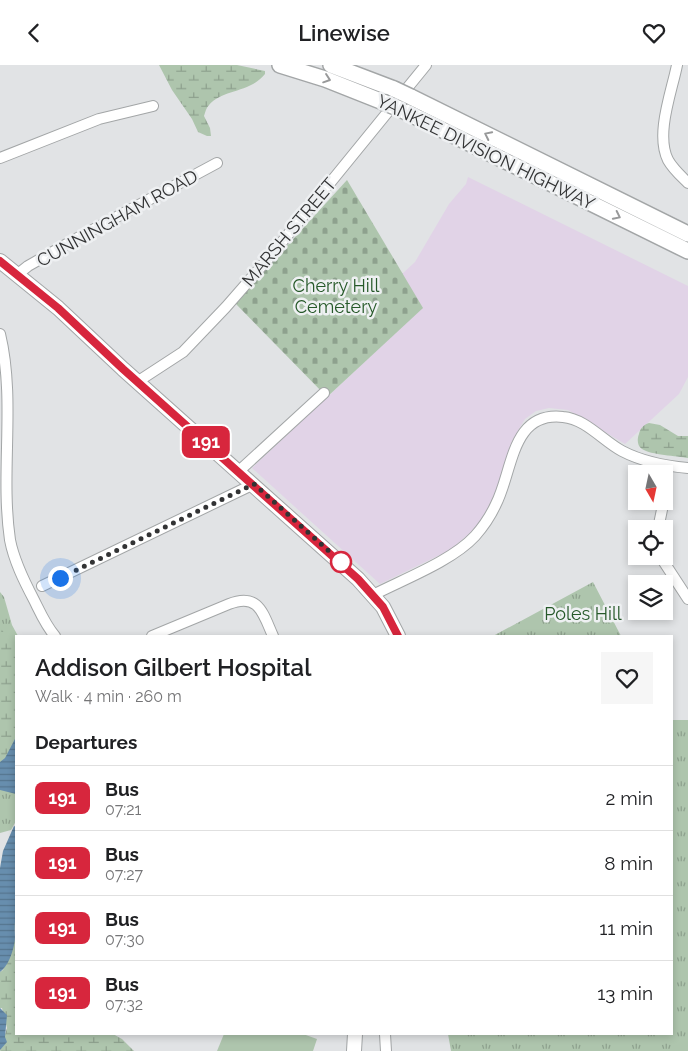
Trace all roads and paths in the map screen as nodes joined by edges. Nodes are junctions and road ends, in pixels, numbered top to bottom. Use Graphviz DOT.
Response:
graph roads {
  1 [pos="280,65"];
  2 [pos="331,65"];
  3 [pos="426,65"];
  4 [pos="677,65"];
  5 [pos="153,106"];
  6 [pos="0,158"];
  7 [pos="217,163"];
  8 [pos="688,183"];
  9 [pos="688,235"];
  10 [pos="688,251"];
  11 [pos="0,261"];
  12 [pos="18,274"];
  13 [pos="0,334"];
  14 [pos="137,382"];
  15 [pos="324,393"];
  16 [pos="662,465"];
  17 [pos="673,467"];
  18 [pos="688,468"];
  19 [pos="239,471"];
  20 [pos="254,484"];
  21 [pos="666,565"];
  22 [pos="42,586"];
  23 [pos="373,595"];
  24 [pos="688,599"];
  25 [pos="54,635"];
  26 [pos="154,635"];
  27 [pos="273,635"];
  28 [pos="397,635"];
  29 [pos="355,1035"];
  30 [pos="385,1035"];
  31 [pos="354,1051"];
  32 [pos="386,1051"];
  1 -- 10 [label="highway, YANKEE DIVISION HIGHWAY, one-way, bridge"];
  9 -- 2 [label="highway, YANKEE DIVISION HIGHWAY, one-way, bridge"];
  3 -- 14 [label="street, MARSH STREET"];
  4 -- 8 [label="street"];
  5 -- 6 [label="street"];
  7 -- 12 [label="street, CUNNINGHAM ROAD"];
  11 -- 12 [label="main road"];
  12 -- 14 [label="main road"];
  13 -- 25 [label="street"];
  14 -- 19 [label="main road"];
  15 -- 19 [label="street"];
  16 -- 23 [label="street"];
  17 -- 18 [label="street"];
  19 -- 20 [label="main road"];
  20 -- 22 [label="street"];
  20 -- 23 [label="main road"];
  21 -- 24 [label="street"];
  23 -- 28 [label="main road"];
  26 -- 27 [label="street"];
  29 -- 31 [label="main road"];
  30 -- 32 [label="street"];
}
